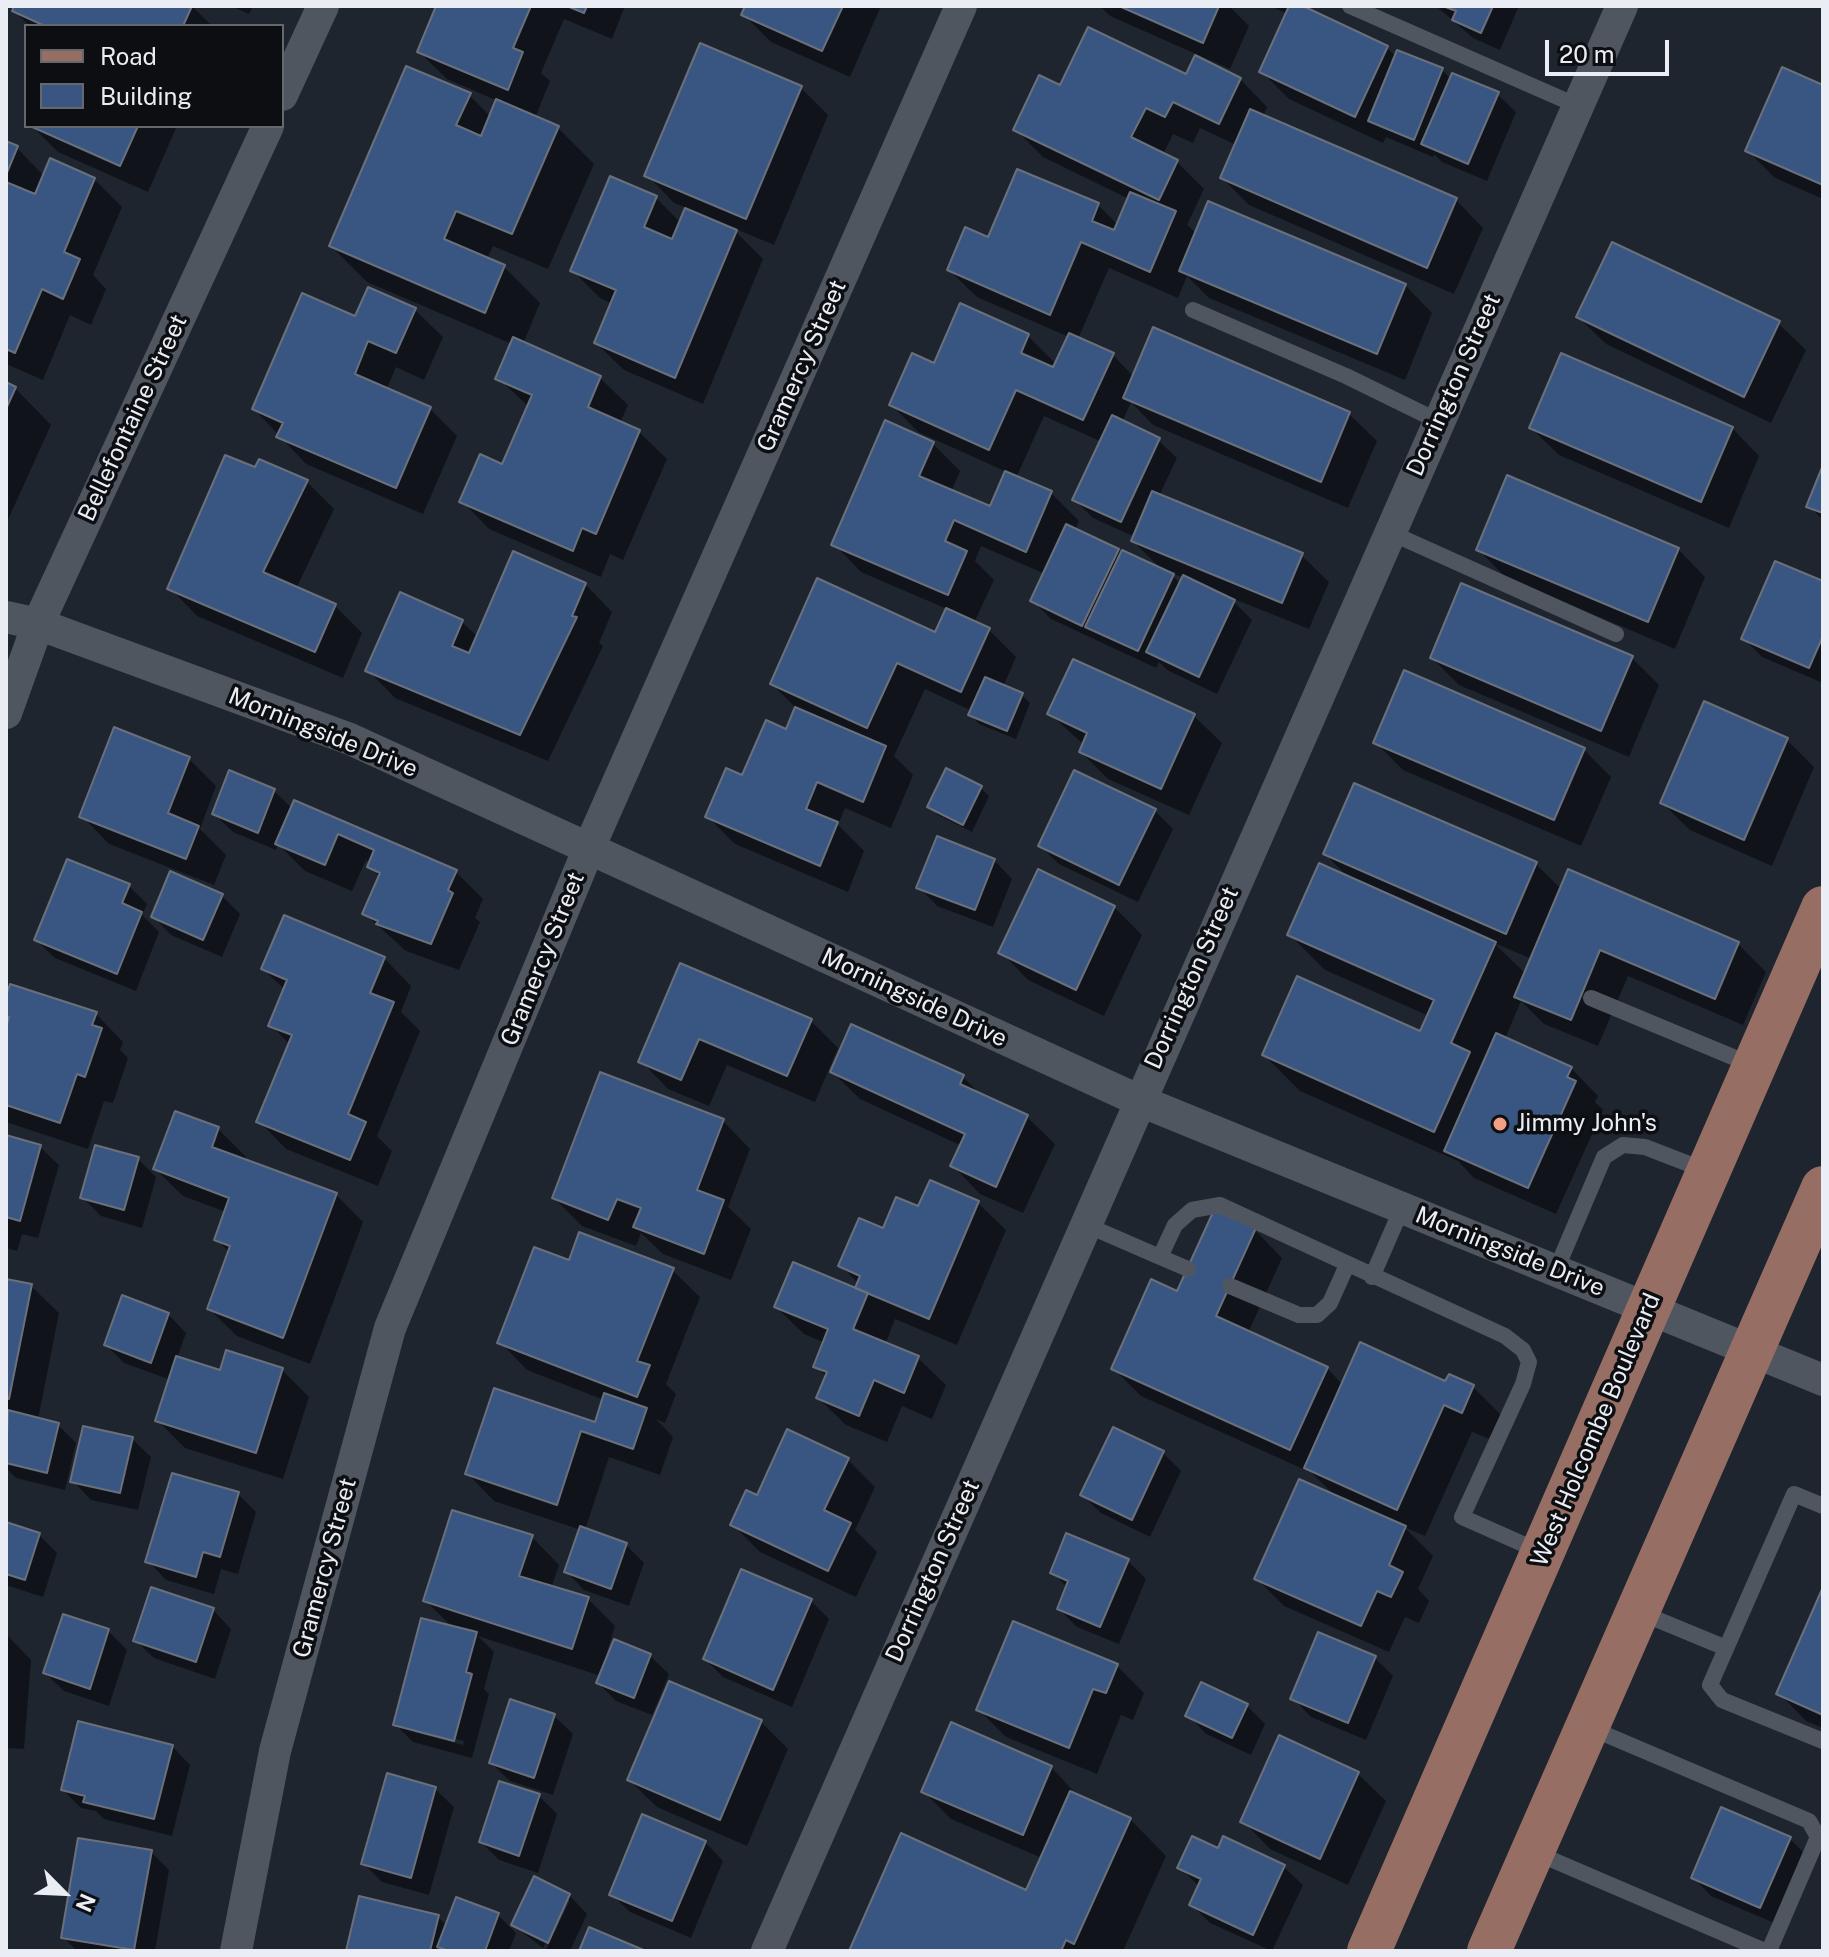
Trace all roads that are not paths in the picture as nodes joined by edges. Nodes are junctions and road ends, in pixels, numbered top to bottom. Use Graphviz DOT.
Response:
graph roads {
  1 [pos="323,6"];
  2 [pos="961,6"];
  3 [pos="1350,6"];
  4 [pos="1622,6"];
  5 [pos="284,91"];
  6 [pos="1578,106"];
  7 [pos="267,128"];
  8 [pos="1193,310"];
  9 [pos="1438,421"];
  10 [pos="1389,532"];
  11 [pos="6,617"];
  12 [pos="38,624"];
  13 [pos="1616,634"];
  14 [pos="6,713"];
  15 [pos="589,848"];
  16 [pos="1823,908"];
  17 [pos="1591,998"];
  18 [pos="1754,1066"];
  19 [pos="1138,1100"];
  20 [pos="1709,1171"];
  21 [pos="1823,1188"];
  22 [pos="1402,1208"];
  23 [pos="1084,1224"];
  24 [pos="1160,1257"];
  25 [pos="1347,1265"];
  26 [pos="1188,1269"];
  27 [pos="1556,1270"];
  28 [pos="1372,1277"];
  29 [pos="1230,1286"];
  30 [pos="1649,1309"];
  31 [pos="1752,1351"];
  32 [pos="1823,1380"];
  33 [pos="1823,1506"];
  34 [pos="1543,1552"];
  35 [pos="1637,1611"];
  36 [pos="1726,1648"];
  37 [pos="1587,1727"];
  38 [pos="1823,1741"];
  39 [pos="1533,1851"];
  40 [pos="236,1951"];
  41 [pos="767,1951"];
  42 [pos="1369,1951"];
  43 [pos="1489,1951"];
  44 [pos="1767,1951"];
  1 -- 5 [label="street"];
  2 -- 15 [label="street, Gramercy Street"];
  3 -- 6 [label="lane"];
  4 -- 6 [label="street, Dorrington Street"];
  6 -- 9 [label="street, Dorrington Street"];
  7 -- 12 [label="street, Bellefontaine Street"];
  8 -- 9 [label="lane"];
  9 -- 10 [label="street, Dorrington Street"];
  10 -- 13 [label="lane"];
  10 -- 19 [label="street, Dorrington Street"];
  11 -- 12 [label="street, Morningside Drive"];
  12 -- 14 [label="street, Bellefontaine Street"];
  12 -- 15 [label="street, Morningside Drive"];
  15 -- 19 [label="street, Morningside Drive"];
  15 -- 40 [label="street, Gramercy Street"];
  16 -- 18 [label="main road, West Holcombe Boulevard"];
  17 -- 18 [label="lane"];
  18 -- 20 [label="main road, West Holcombe Boulevard"];
  19 -- 22 [label="street, Morningside Drive"];
  19 -- 23 [label="street, Dorrington Street"];
  20 -- 27 [label="lane"];
  20 -- 30 [label="main road, West Holcombe Boulevard"];
  21 -- 31 [label="main road"];
  22 -- 27 [label="street, Morningside Drive"];
  22 -- 28 [label="lane"];
  23 -- 24 [label="lane"];
  23 -- 41 [label="street, Dorrington Street"];
  24 -- 25 [label="lane"];
  24 -- 26 [label="lane"];
  25 -- 28 [label="lane"];
  25 -- 29 [label="lane"];
  27 -- 30 [label="street, Morningside Drive"];
  28 -- 34 [label="lane"];
  30 -- 31 [label="street, Morningside Drive"];
  30 -- 34 [label="main road, West Holcombe Boulevard"];
  31 -- 32 [label="street, Morningside Drive"];
  31 -- 35 [label="main road"];
  33 -- 36 [label="lane"];
  34 -- 42 [label="main road, West Holcombe Boulevard"];
  35 -- 36 [label="lane"];
  35 -- 37 [label="main road"];
  36 -- 38 [label="lane"];
  37 -- 39 [label="main road"];
  37 -- 44 [label="lane"];
  39 -- 43 [label="main road"];
  39 -- 44 [label="lane"];
}
